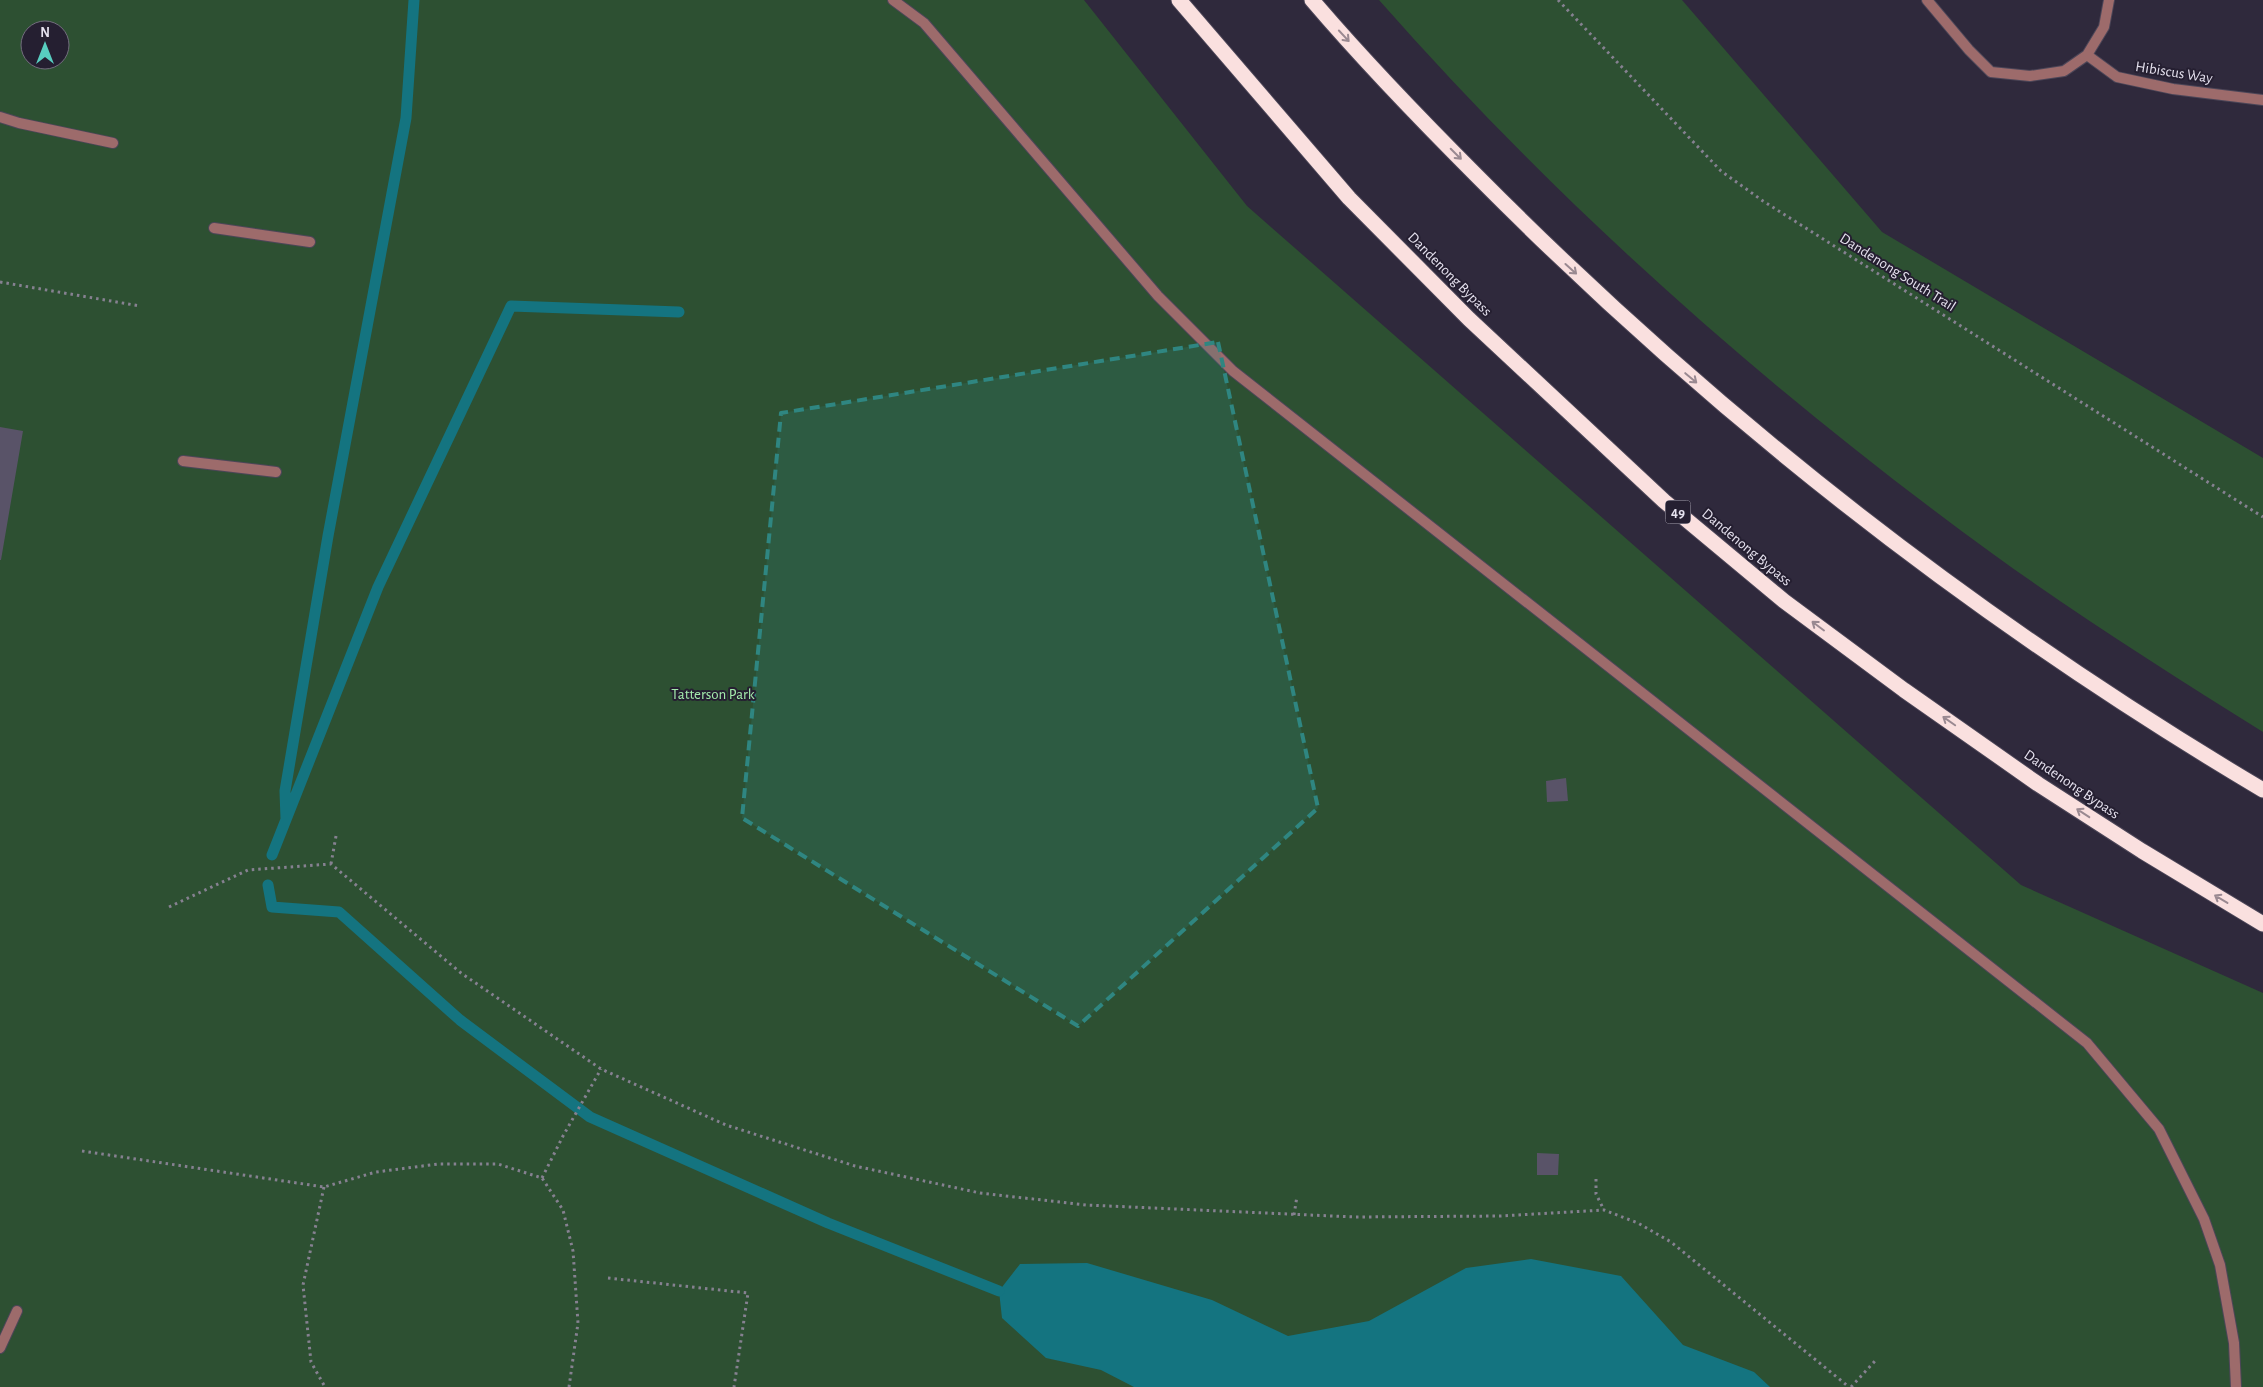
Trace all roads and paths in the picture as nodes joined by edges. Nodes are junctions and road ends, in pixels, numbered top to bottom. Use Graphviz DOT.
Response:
graph roads {
  1 [pos="893,0"];
  2 [pos="1179,0"];
  3 [pos="1312,0"];
  4 [pos="1558,0"];
  5 [pos="1927,0"];
  6 [pos="2109,0"];
  7 [pos="2087,55"];
  8 [pos="2263,100"];
  9 [pos="0,117"];
  10 [pos="113,143"];
  11 [pos="214,228"];
  12 [pos="310,242"];
  13 [pos="0,282"];
  14 [pos="140,306"];
  15 [pos="183,461"];
  16 [pos="276,472"];
  17 [pos="2263,517"];
  18 [pos="2263,790"];
  19 [pos="336,836"];
  20 [pos="331,864"];
  21 [pos="169,907"];
  22 [pos="2263,924"];
  23 [pos="601,1069"];
  24 [pos="82,1151"];
  25 [pos="542,1178"];
  26 [pos="1596,1179"];
  27 [pos="324,1187"];
  28 [pos="1297,1196"];
  29 [pos="1604,1210"];
  30 [pos="1294,1215"];
  31 [pos="608,1278"];
  32 [pos="17,1311"];
  33 [pos="0,1348"];
  34 [pos="1875,1361"];
  35 [pos="325,1387"];
  36 [pos="569,1387"];
  37 [pos="734,1387"];
  38 [pos="1850,1387"];
  39 [pos="2236,1387"];
  1 -- 39 [label="street"];
  22 -- 2 [label="highway, Dandenong Bypass / 49, one-way"];
  3 -- 18 [label="highway, one-way"];
  4 -- 17 [label="path, Dandenong South Trail"];
  5 -- 7 [label="street"];
  6 -- 7 [label="street"];
  7 -- 8 [label="street, Hibiscus Way"];
  9 -- 10 [label="street"];
  11 -- 12 [label="street"];
  13 -- 14 [label="path"];
  15 -- 16 [label="street"];
  19 -- 20 [label="path"];
  20 -- 21 [label="path"];
  20 -- 23 [label="path"];
  23 -- 25 [label="path"];
  23 -- 30 [label="path"];
  24 -- 27 [label="path"];
  25 -- 27 [label="path"];
  25 -- 36 [label="path"];
  26 -- 29 [label="path"];
  27 -- 35 [label="path"];
  28 -- 30 [label="path"];
  29 -- 30 [label="path"];
  29 -- 38 [label="path"];
  31 -- 37 [label="path"];
  32 -- 33 [label="street"];
  34 -- 38 [label="path"];
}
